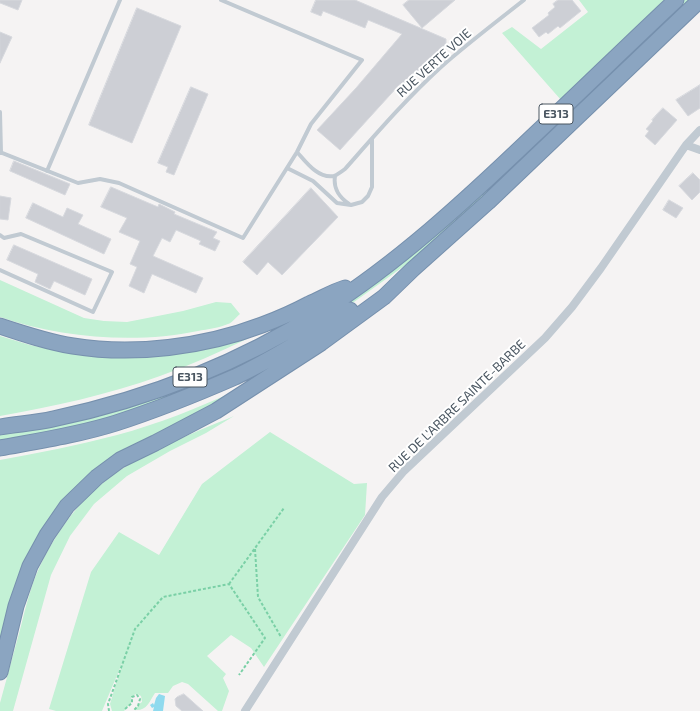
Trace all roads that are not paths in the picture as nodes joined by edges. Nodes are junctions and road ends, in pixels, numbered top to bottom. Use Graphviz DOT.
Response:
graph roads {
  1 [pos="120,0"];
  2 [pos="221,0"];
  3 [pos="524,0"];
  4 [pos="676,0"];
  5 [pos="700,0"];
  6 [pos="0,112"];
  7 [pos="700,130"];
  8 [pos="372,139"];
  9 [pos="686,145"];
  10 [pos="700,150"];
  11 [pos="1,152"];
  12 [pos="297,152"];
  13 [pos="287,168"];
  14 [pos="47,171"];
  15 [pos="335,176"];
  16 [pos="351,205"];
  17 [pos="0,236"];
  18 [pos="413,269"];
  19 [pos="0,270"];
  20 [pos="363,283"];
  21 [pos="0,326"];
  22 [pos="0,427"];
  23 [pos="0,448"];
  24 [pos="0,672"];
  25 [pos="245,711"];
  1 -- 14 [label="lane"];
  2 -- 12 [label="lane"];
  3 -- 8 [label="lane, RUE VERTE VOIE"];
  4 -- 20 [label="highway, E313"];
  5 -- 18 [label="highway, E313"];
  6 -- 11 [label="lane"];
  7 -- 9 [label="street, RUE DE L'ARBRE SAINTE-BARBE"];
  8 -- 15 [label="lane, RUE VERTE VOIE"];
  8 -- 16 [label="lane"];
  9 -- 10 [label="street"];
  9 -- 25 [label="street, RUE DE L'ARBRE SAINTE-BARBE"];
  11 -- 14 [label="lane"];
  12 -- 13 [label="lane"];
  12 -- 15 [label="lane"];
  13 -- 14 [label="lane"];
  13 -- 16 [label="lane"];
  15 -- 16 [label="lane"];
  17 -- 19 [label="lane"];
  18 -- 23 [label="highway, E313"];
  18 -- 24 [label="highway"];
  20 -- 21 [label="highway"];
  20 -- 22 [label="highway, E313"];
}
